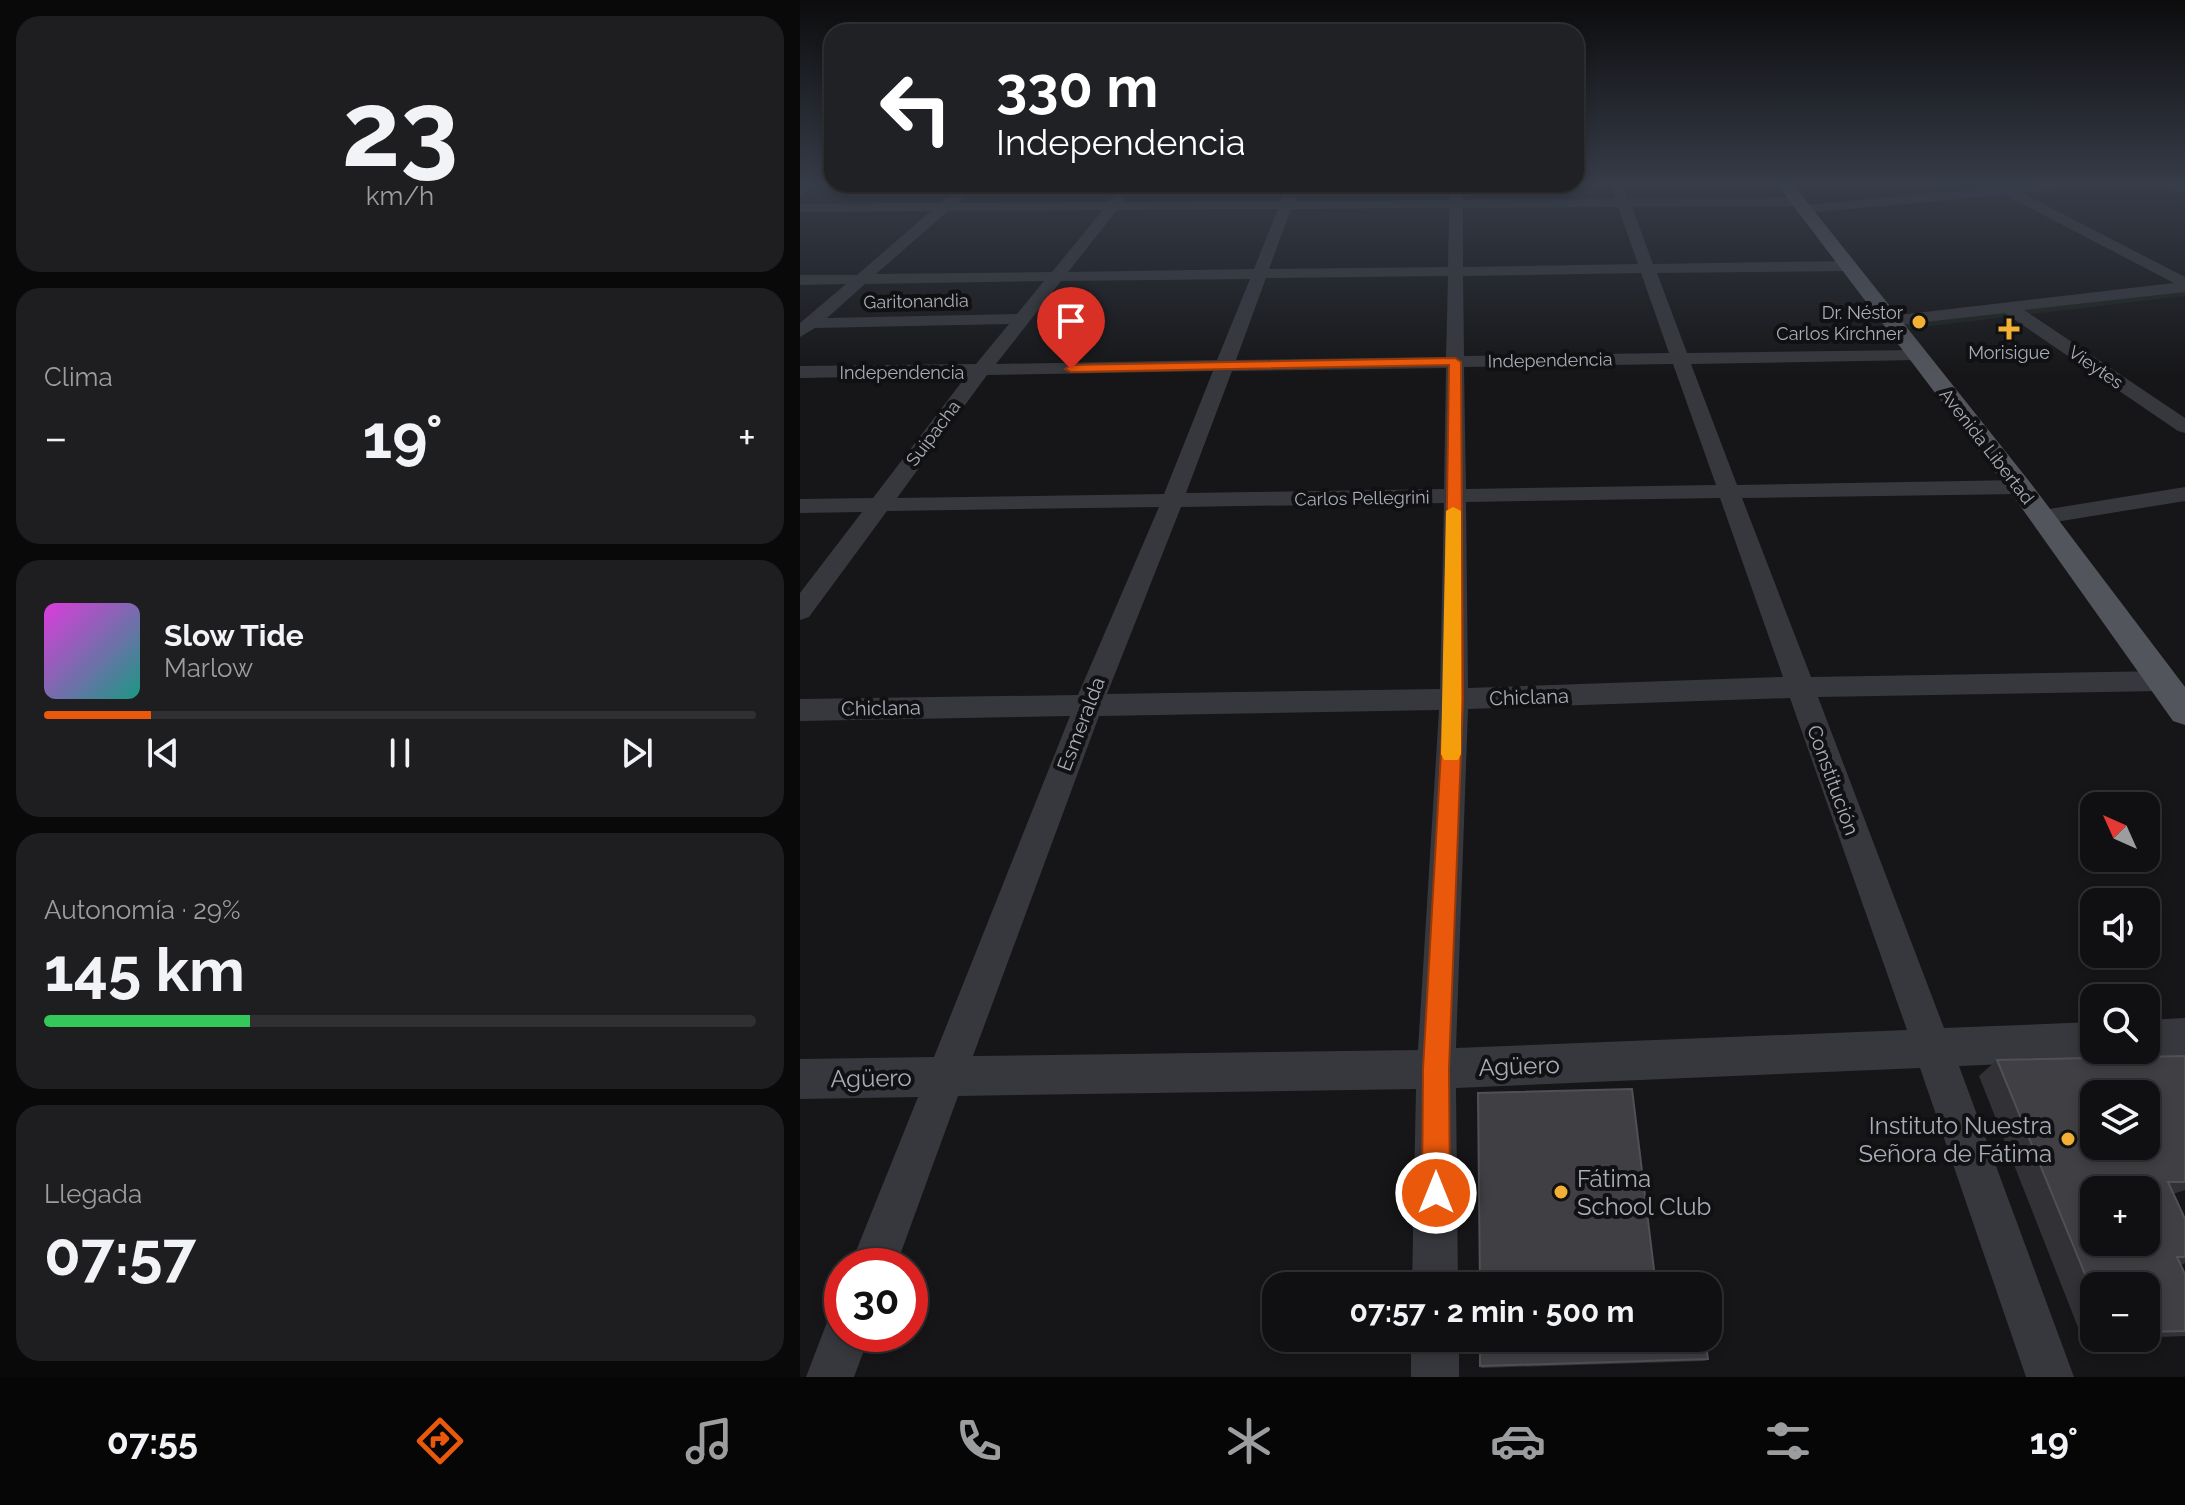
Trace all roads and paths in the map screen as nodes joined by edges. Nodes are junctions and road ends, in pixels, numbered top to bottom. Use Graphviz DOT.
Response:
graph roads {
  1 [pos="898,247"];
  2 [pos="1081,247"];
  3 [pos="1269,247"];
  4 [pos="1456,247"];
  5 [pos="1639,247"];
  6 [pos="1834,247"];
  7 [pos="2114,247"];
  8 [pos="1848,266"];
  9 [pos="1647,269"];
  10 [pos="1456,272"];
  11 [pos="1258,275"];
  12 [pos="1057,277"];
  13 [pos="862,279"];
  14 [pos="800,280"];
  15 [pos="2185,285"];
  16 [pos="2185,296"];
  17 [pos="2014,312"];
  18 [pos="1021,319"];
  19 [pos="1894,326"];
  20 [pos="805,327"];
  21 [pos="1916,355"];
  22 [pos="1680,358"];
  23 [pos="1455,362"];
  24 [pos="1223,365"];
  25 [pos="980,371"];
  26 [pos="800,372"];
  27 [pos="2185,427"];
  28 [pos="2020,487"];
  29 [pos="1728,491"];
  30 [pos="2185,494"];
  31 [pos="1453,496"];
  32 [pos="1172,502"];
  33 [pos="800,506"];
  34 [pos="877,506"];
  35 [pos="2043,517"];
  36 [pos="800,611"];
  37 [pos="2162,681"];
  38 [pos="1799,687"];
  39 [pos="1454,699"];
  40 [pos="1089,703"];
  41 [pos="800,710"];
  42 [pos="2185,712"];
  43 [pos="2185,1037"];
  44 [pos="2160,1038"];
  45 [pos="2080,1042"];
  46 [pos="1933,1049"];
  47 [pos="1436,1069"];
  48 [pos="945,1077"];
  49 [pos="800,1079"];
  50 [pos="880,1248"];
  51 [pos="1435,1272"];
  52 [pos="839,1352"];
  53 [pos="1435,1352"];
  54 [pos="830,1377"];
  55 [pos="1435,1377"];
  56 [pos="2050,1377"];
  1 -- 13 [label="street"];
  2 -- 12 [label="street, Suipacha"];
  3 -- 11 [label="street, Esmeralda"];
  4 -- 10 [label="street"];
  5 -- 9 [label="street, Constitución"];
  6 -- 8 [label="main road, Avenida Libertad"];
  7 -- 15 [label="street"];
  8 -- 9 [label="street"];
  8 -- 19 [label="main road, Avenida Libertad"];
  9 -- 10 [label="street"];
  9 -- 22 [label="street, Constitución"];
  10 -- 11 [label="street"];
  10 -- 23 [label="street"];
  11 -- 12 [label="street"];
  11 -- 24 [label="street, Esmeralda"];
  12 -- 13 [label="street"];
  12 -- 18 [label="street, Suipacha"];
  13 -- 14 [label="street"];
  13 -- 20 [label="street"];
  15 -- 17 [label="street"];
  16 -- 17 [label="street"];
  17 -- 19 [label="street"];
  17 -- 27 [label="street, Vieytes"];
  18 -- 20 [label="street, Garitonandia"];
  18 -- 25 [label="street, Suipacha"];
  19 -- 21 [label="main road, Avenida Libertad"];
  21 -- 22 [label="street, Independencia"];
  21 -- 28 [label="main road, Avenida Libertad"];
  22 -- 23 [label="street, Independencia"];
  22 -- 29 [label="street, Constitución"];
  23 -- 24 [label="street, Independencia"];
  23 -- 31 [label="street"];
  24 -- 25 [label="street, Independencia"];
  24 -- 32 [label="street, Esmeralda"];
  25 -- 26 [label="street, Independencia"];
  25 -- 34 [label="street, Suipacha"];
  28 -- 29 [label="street, Carlos Pellegrini"];
  28 -- 35 [label="main road, Avenida Libertad"];
  29 -- 31 [label="street, Carlos Pellegrini"];
  29 -- 38 [label="street, Constitución"];
  30 -- 35 [label="street"];
  31 -- 32 [label="street, Carlos Pellegrini"];
  31 -- 39 [label="street"];
  32 -- 34 [label="street, Carlos Pellegrini"];
  32 -- 40 [label="street, Esmeralda"];
  33 -- 34 [label="street, Carlos Pellegrini"];
  34 -- 36 [label="street, Suipacha"];
  35 -- 37 [label="main road, Avenida Libertad"];
  37 -- 38 [label="street, Chiclana"];
  37 -- 42 [label="main road, Avenida Libertad"];
  38 -- 39 [label="street, Chiclana"];
  38 -- 46 [label="street, Constitución"];
  39 -- 40 [label="street, Chiclana"];
  39 -- 47 [label="street"];
  40 -- 41 [label="street, Chiclana"];
  40 -- 48 [label="street, Esmeralda"];
  43 -- 44 [label="street"];
  45 -- 46 [label="street, Agüero"];
  46 -- 47 [label="street, Agüero"];
  46 -- 56 [label="street, Constitución"];
  47 -- 48 [label="street, Agüero"];
  47 -- 51 [label="street"];
  48 -- 49 [label="street, Agüero"];
  48 -- 50 [label="street, Esmeralda"];
  52 -- 54 [label="street"];
  53 -- 55 [label="street"];
}
